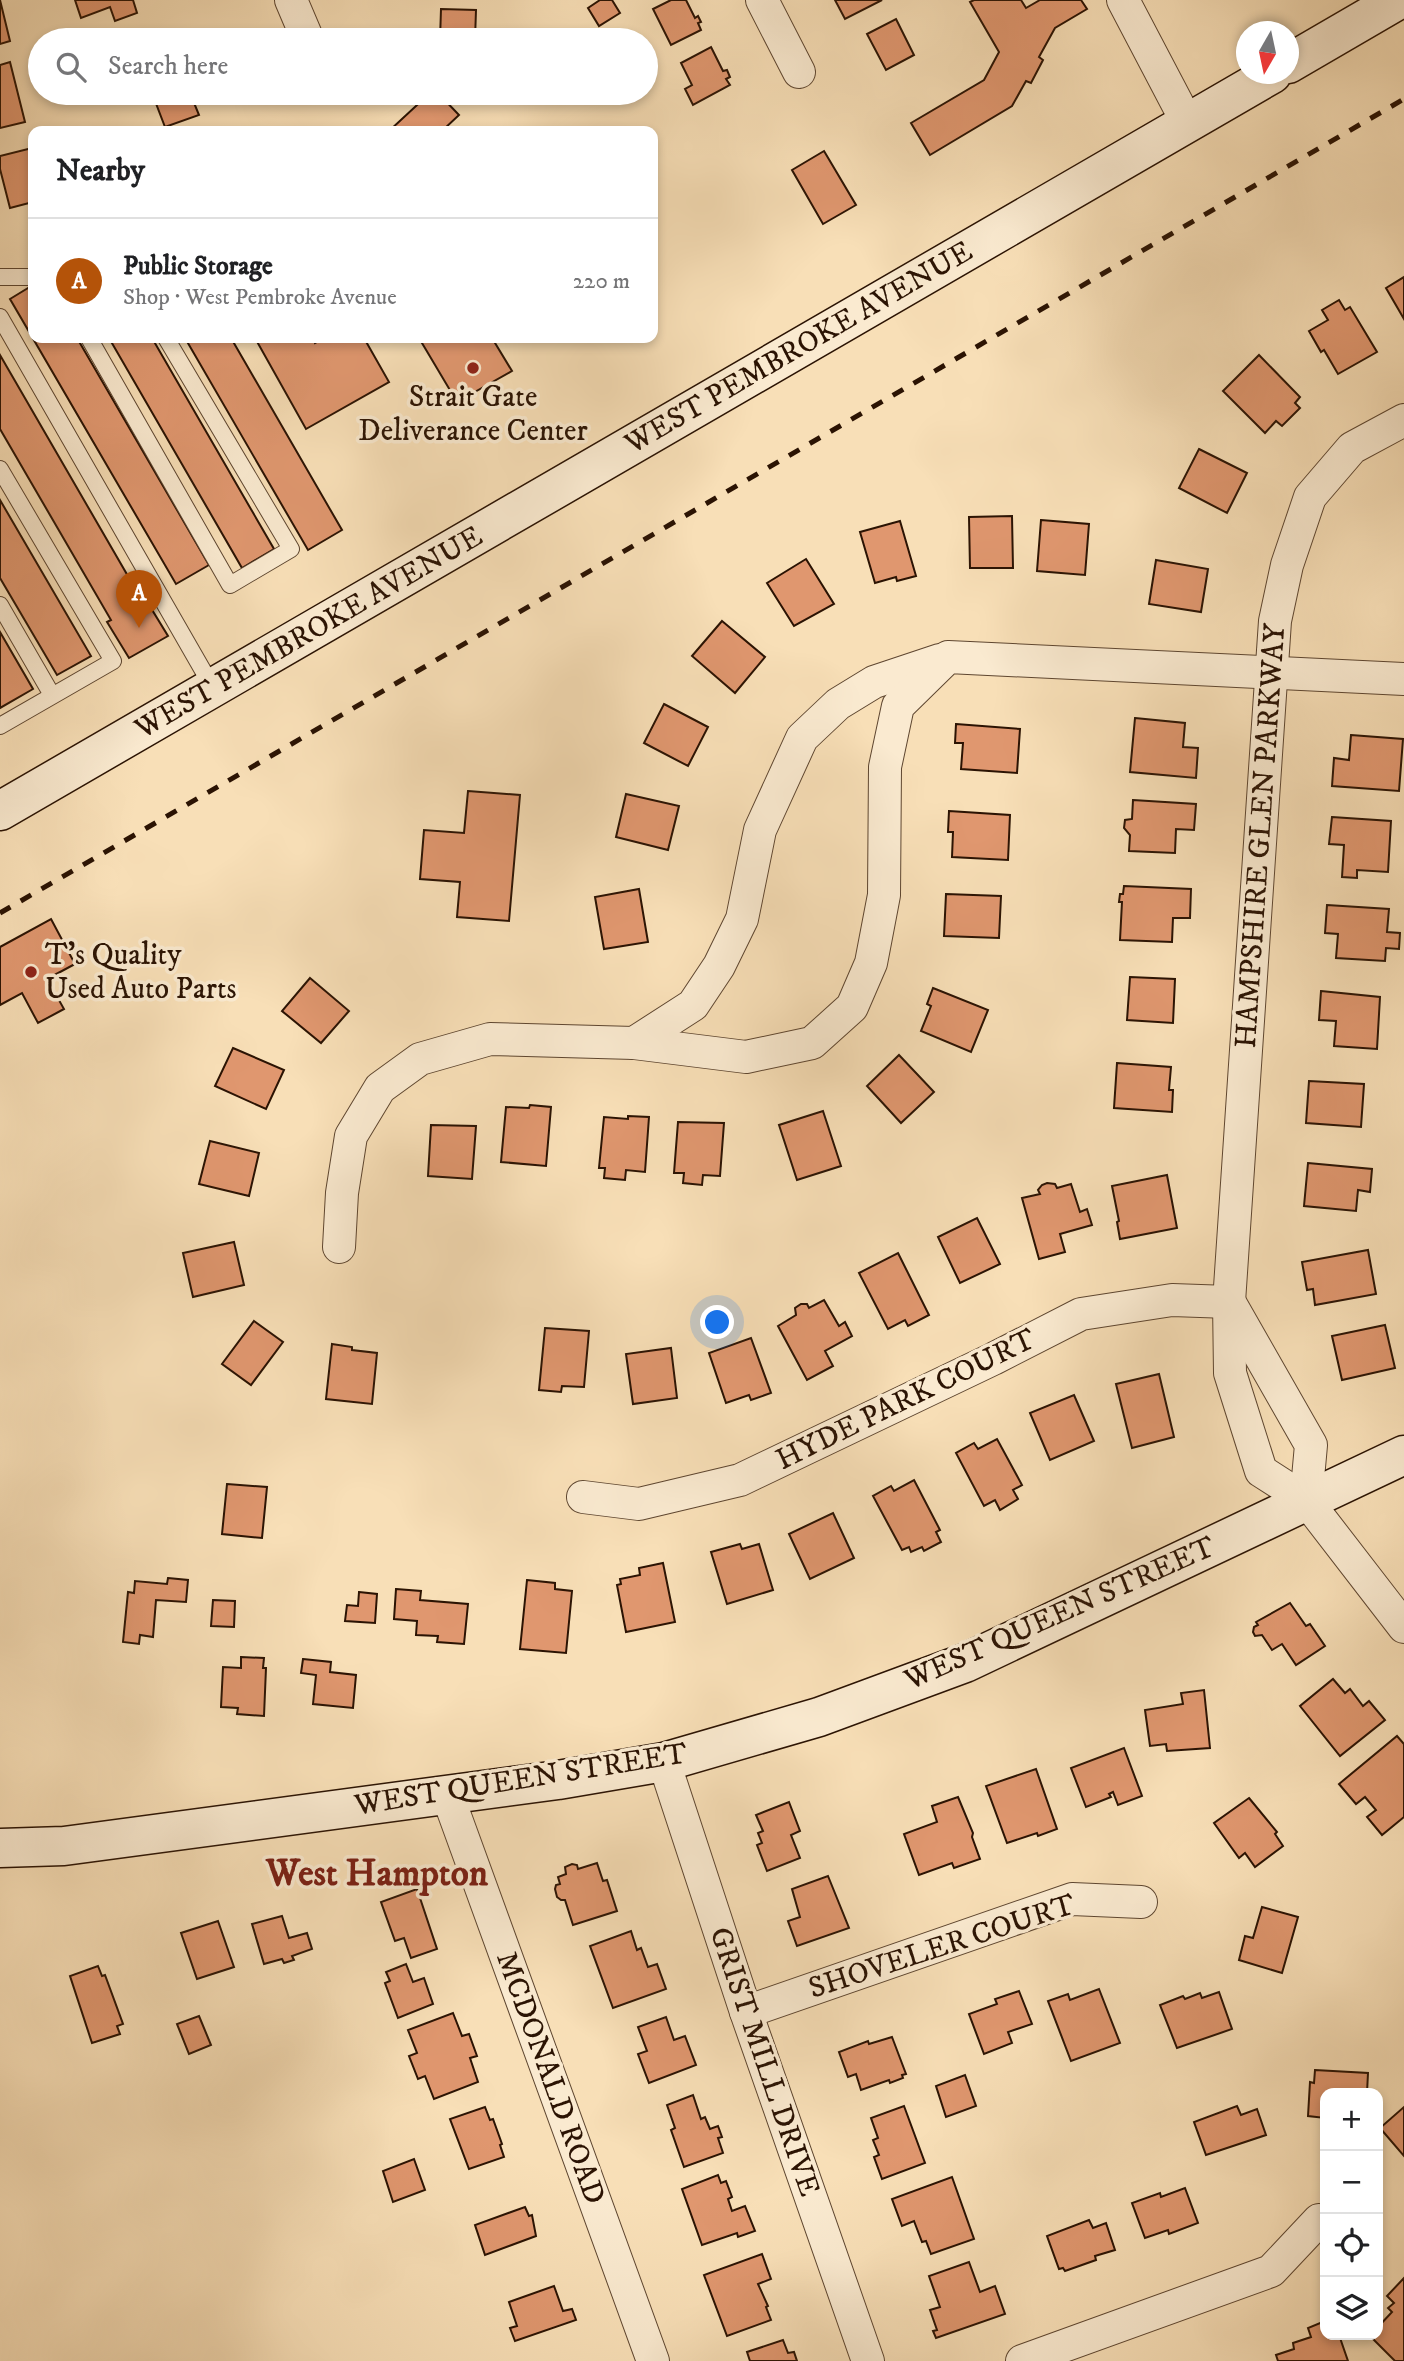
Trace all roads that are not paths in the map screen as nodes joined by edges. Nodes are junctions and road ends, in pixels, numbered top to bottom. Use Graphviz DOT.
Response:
graph roads {
  1 [pos="291,0"];
  2 [pos="762,0"];
  3 [pos="1123,0"];
  4 [pos="1398,0"];
  5 [pos="303,28"];
  6 [pos="1299,58"];
  7 [pos="799,72"];
  8 [pos="1254,84"];
  9 [pos="1187,122"];
  10 [pos="0,277"];
  11 [pos="28,277"];
  12 [pos="0,317"];
  13 [pos="92,343"];
  14 [pos="169,343"];
  15 [pos="1404,420"];
  16 [pos="0,469"];
  17 [pos="0,605"];
  18 [pos="948,657"];
  19 [pos="1272,671"];
  20 [pos="1404,679"];
  21 [pos="213,688"];
  22 [pos="52,695"];
  23 [pos="0,726"];
  24 [pos="0,811"];
  25 [pos="634,1043"];
  26 [pos="339,1247"];
  27 [pos="1229,1302"];
  28 [pos="1404,1455"];
  29 [pos="583,1497"];
  30 [pos="1306,1500"];
  31 [pos="1404,1627"];
  32 [pos="664,1762"];
  33 [pos="447,1794"];
  34 [pos="0,1848"];
  35 [pos="1141,1902"];
  36 [pos="746,2012"];
  37 [pos="1319,2220"];
  38 [pos="653,2361"];
  39 [pos="868,2361"];
  40 [pos="1022,2361"];
  1 -- 5 [label="street"];
  2 -- 7 [label="street"];
  3 -- 9 [label="street"];
  4 -- 6 [label="main road"];
  8 -- 9 [label="main road, WEST PEMBROKE AVENUE"];
  9 -- 21 [label="main road, WEST PEMBROKE AVENUE"];
  10 -- 11 [label="lane"];
  12 -- 21 [label="lane"];
  13 -- 14 [label="lane"];
  15 -- 19 [label="street, HAMPSHIRE GLEN PARKWAY"];
  16 -- 22 [label="lane"];
  17 -- 22 [label="lane"];
  18 -- 19 [label="street"];
  18 -- 25 [label="street"];
  18 -- 25 [label="street"];
  19 -- 20 [label="street"];
  19 -- 27 [label="street, HAMPSHIRE GLEN PARKWAY"];
  21 -- 24 [label="main road, WEST PEMBROKE AVENUE"];
  22 -- 23 [label="lane"];
  25 -- 26 [label="street"];
  27 -- 29 [label="street, HYDE PARK COURT"];
  27 -- 30 [label="street"];
  27 -- 30 [label="street, HAMPSHIRE GLEN PARKWAY"];
  28 -- 30 [label="main road, WEST QUEEN STREET"];
  30 -- 31 [label="street, HAMPSHIRE GLEN PARKWAY"];
  30 -- 32 [label="main road, WEST QUEEN STREET"];
  32 -- 33 [label="main road, WEST QUEEN STREET"];
  32 -- 36 [label="street, GRIST MILL DRIVE"];
  33 -- 34 [label="main road, WEST QUEEN STREET"];
  33 -- 38 [label="street, MCDONALD ROAD"];
  35 -- 36 [label="street, SHOVELER COURT"];
  36 -- 39 [label="street, GRIST MILL DRIVE"];
  37 -- 40 [label="street"];
}
